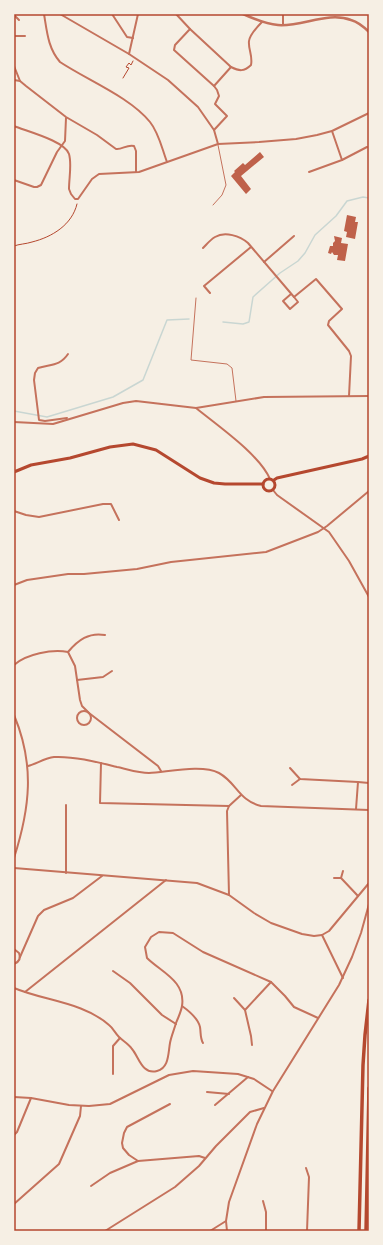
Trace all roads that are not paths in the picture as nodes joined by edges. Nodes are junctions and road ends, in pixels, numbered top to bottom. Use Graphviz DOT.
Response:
graph roads {
  1 [pos="44,14"];
  2 [pos="60,14"];
  3 [pos="112,14"];
  4 [pos="138,14"];
  5 [pos="176,14"];
  6 [pos="243,14"];
  7 [pos="283,14"];
  8 [pos="14,15"];
  9 [pos="342,16"];
  10 [pos="20,20"];
  11 [pos="262,22"];
  12 [pos="283,25"];
  13 [pos="190,29"];
  14 [pos="369,32"];
  15 [pos="14,36"];
  16 [pos="25,36"];
  17 [pos="133,38"];
  18 [pos="129,54"];
  19 [pos="14,66"];
  20 [pos="231,67"];
  21 [pos="14,80"];
  22 [pos="20,81"];
  23 [pos="214,86"];
  24 [pos="369,113"];
  25 [pos="66,117"];
  26 [pos="14,126"];
  27 [pos="214,130"];
  28 [pos="332,131"];
  29 [pos="218,144"];
  30 [pos="62,146"];
  31 [pos="367,147"];
  32 [pos="342,160"];
  33 [pos="167,162"];
  34 [pos="136,172"];
  35 [pos="309,172"];
  36 [pos="14,180"];
  37 [pos="213,205"];
  38 [pos="294,236"];
  39 [pos="251,247"];
  40 [pos="202,248"];
  41 [pos="264,262"];
  42 [pos="210,293"];
  43 [pos="291,294"];
  44 [pos="294,297"];
  45 [pos="196,298"];
  46 [pos="68,354"];
  47 [pos="349,396"];
  48 [pos="369,396"];
  49 [pos="237,402"];
  50 [pos="196,408"];
  51 [pos="70,418"];
  52 [pos="14,422"];
  53 [pos="369,456"];
  54 [pos="14,472"];
  55 [pos="270,479"];
  56 [pos="274,480"];
  57 [pos="263,484"];
  58 [pos="273,490"];
  59 [pos="369,491"];
  60 [pos="14,511"];
  61 [pos="119,520"];
  62 [pos="323,527"];
  63 [pos="14,585"];
  64 [pos="369,597"];
  65 [pos="105,635"];
  66 [pos="68,652"];
  67 [pos="14,665"];
  68 [pos="112,671"];
  69 [pos="77,680"];
  70 [pos="89,713"];
  71 [pos="14,715"];
  72 [pos="101,763"];
  73 [pos="28,766"];
  74 [pos="290,768"];
  75 [pos="162,772"];
  76 [pos="300,779"];
  77 [pos="358,782"];
  78 [pos="369,783"];
  79 [pos="292,785"];
  80 [pos="241,795"];
  81 [pos="66,805"];
  82 [pos="229,806"];
  83 [pos="356,809"];
  84 [pos="369,810"];
  85 [pos="14,858"];
  86 [pos="14,868"];
  87 [pos="343,871"];
  88 [pos="66,873"];
  89 [pos="103,875"];
  90 [pos="334,878"];
  91 [pos="341,878"];
  92 [pos="166,880"];
  93 [pos="369,883"];
  94 [pos="229,894"];
  95 [pos="358,896"];
  96 [pos="369,904"];
  97 [pos="322,935"];
  98 [pos="14,949"];
  99 [pos="20,957"];
  100 [pos="14,964"];
  101 [pos="113,971"];
  102 [pos="343,978"];
  103 [pos="271,982"];
  104 [pos="14,988"];
  105 [pos="25,992"];
  106 [pos="234,998"];
  107 [pos="369,1000"];
  108 [pos="182,1006"];
  109 [pos="245,1010"];
  110 [pos="318,1018"];
  111 [pos="176,1024"];
  112 [pos="120,1038"];
  113 [pos="203,1044"];
  114 [pos="252,1045"];
  115 [pos="113,1074"];
  116 [pos="248,1077"];
  117 [pos="369,1088"];
  118 [pos="273,1091"];
  119 [pos="207,1092"];
  120 [pos="229,1094"];
  121 [pos="14,1097"];
  122 [pos="31,1098"];
  123 [pos="170,1104"];
  124 [pos="215,1105"];
  125 [pos="81,1106"];
  126 [pos="264,1108"];
  127 [pos="14,1135"];
  128 [pos="205,1158"];
  129 [pos="138,1161"];
  130 [pos="306,1168"];
  131 [pos="91,1186"];
  132 [pos="263,1201"];
  133 [pos="14,1204"];
  134 [pos="226,1221"];
  135 [pos="104,1231"];
  136 [pos="210,1231"];
  137 [pos="227,1231"];
  138 [pos="266,1231"];
  139 [pos="307,1231"];
  140 [pos="359,1231"];
  141 [pos="366,1231"];
  1 -- 33 [label="street"];
  2 -- 18 [label="street"];
  3 -- 17 [label="street"];
  4 -- 17 [label="street"];
  5 -- 13 [label="street"];
  6 -- 11 [label="street"];
  7 -- 12 [label="street"];
  8 -- 10 [label="street"];
  9 -- 12 [label="street"];
  9 -- 14 [label="street"];
  11 -- 12 [label="street"];
  11 -- 20 [label="street"];
  13 -- 20 [label="street"];
  13 -- 23 [label="street"];
  15 -- 16 [label="street"];
  17 -- 18 [label="street"];
  18 -- 27 [label="street"];
  19 -- 22 [label="street"];
  20 -- 23 [label="street"];
  21 -- 22 [label="street"];
  22 -- 25 [label="street"];
  23 -- 27 [label="street"];
  24 -- 28 [label="street"];
  25 -- 30 [label="street"];
  25 -- 34 [label="street"];
  26 -- 30 [label="street"];
  27 -- 29 [label="street"];
  28 -- 29 [label="street"];
  28 -- 32 [label="street"];
  29 -- 33 [label="street"];
  29 -- 37 [label="lane"];
  30 -- 34 [label="street"];
  30 -- 36 [label="street"];
  31 -- 32 [label="street"];
  32 -- 35 [label="street"];
  33 -- 34 [label="street"];
  38 -- 41 [label="street"];
  39 -- 40 [label="street"];
  39 -- 41 [label="street"];
  39 -- 42 [label="street"];
  41 -- 43 [label="street"];
  43 -- 44 [label="street"];
  43 -- 44 [label="street"];
  44 -- 47 [label="street"];
  45 -- 49 [label="lane"];
  46 -- 51 [label="street"];
  47 -- 48 [label="street"];
  47 -- 49 [label="street"];
  49 -- 50 [label="street"];
  50 -- 51 [label="street"];
  50 -- 55 [label="street"];
  51 -- 52 [label="street"];
  53 -- 56 [label="main road"];
  54 -- 57 [label="main road"];
  55 -- 56 [label="main road"];
  55 -- 57 [label="main road"];
  56 -- 58 [label="main road"];
  57 -- 58 [label="main road"];
  58 -- 62 [label="street"];
  59 -- 62 [label="street"];
  60 -- 61 [label="street"];
  62 -- 63 [label="street"];
  62 -- 64 [label="street"];
  65 -- 66 [label="street"];
  66 -- 67 [label="street"];
  66 -- 69 [label="street"];
  68 -- 69 [label="street"];
  69 -- 70 [label="street"];
  70 -- 70 [label="street"];
  70 -- 75 [label="street"];
  71 -- 73 [label="street"];
  72 -- 73 [label="street"];
  72 -- 75 [label="street"];
  72 -- 82 [label="street"];
  73 -- 85 [label="street"];
  74 -- 76 [label="street"];
  75 -- 80 [label="street"];
  76 -- 77 [label="street"];
  76 -- 79 [label="street"];
  77 -- 78 [label="street"];
  77 -- 83 [label="street"];
  80 -- 82 [label="street"];
  80 -- 83 [label="street"];
  81 -- 88 [label="street"];
  82 -- 94 [label="street"];
  83 -- 84 [label="street"];
  86 -- 88 [label="street"];
  87 -- 91 [label="street"];
  88 -- 89 [label="street"];
  89 -- 92 [label="street"];
  89 -- 99 [label="street"];
  90 -- 91 [label="street"];
  91 -- 95 [label="street"];
  92 -- 94 [label="street"];
  92 -- 105 [label="street"];
  93 -- 95 [label="street"];
  94 -- 97 [label="street"];
  95 -- 97 [label="street"];
  96 -- 102 [label="street"];
  97 -- 102 [label="street"];
  98 -- 99 [label="street"];
  99 -- 100 [label="street"];
  101 -- 111 [label="street"];
  102 -- 110 [label="street"];
  103 -- 108 [label="street"];
  103 -- 109 [label="street"];
  103 -- 110 [label="street"];
  104 -- 105 [label="street"];
  105 -- 112 [label="street"];
  106 -- 109 [label="street"];
  107 -- 140 [label="highway"];
  108 -- 111 [label="street"];
  108 -- 113 [label="street"];
  109 -- 114 [label="street"];
  110 -- 118 [label="street"];
  111 -- 112 [label="street"];
  112 -- 115 [label="street"];
  116 -- 118 [label="street"];
  116 -- 120 [label="street"];
  116 -- 125 [label="street"];
  117 -- 141 [label="highway"];
  118 -- 126 [label="street"];
  119 -- 120 [label="street"];
  120 -- 124 [label="street"];
  121 -- 122 [label="street"];
  122 -- 125 [label="street"];
  122 -- 127 [label="street"];
  123 -- 129 [label="street"];
  125 -- 133 [label="street"];
  126 -- 128 [label="street"];
  126 -- 134 [label="street"];
  128 -- 129 [label="street"];
  128 -- 135 [label="street"];
  129 -- 131 [label="street"];
  130 -- 139 [label="street"];
  132 -- 138 [label="street"];
  134 -- 136 [label="street"];
  134 -- 137 [label="street"];
}
